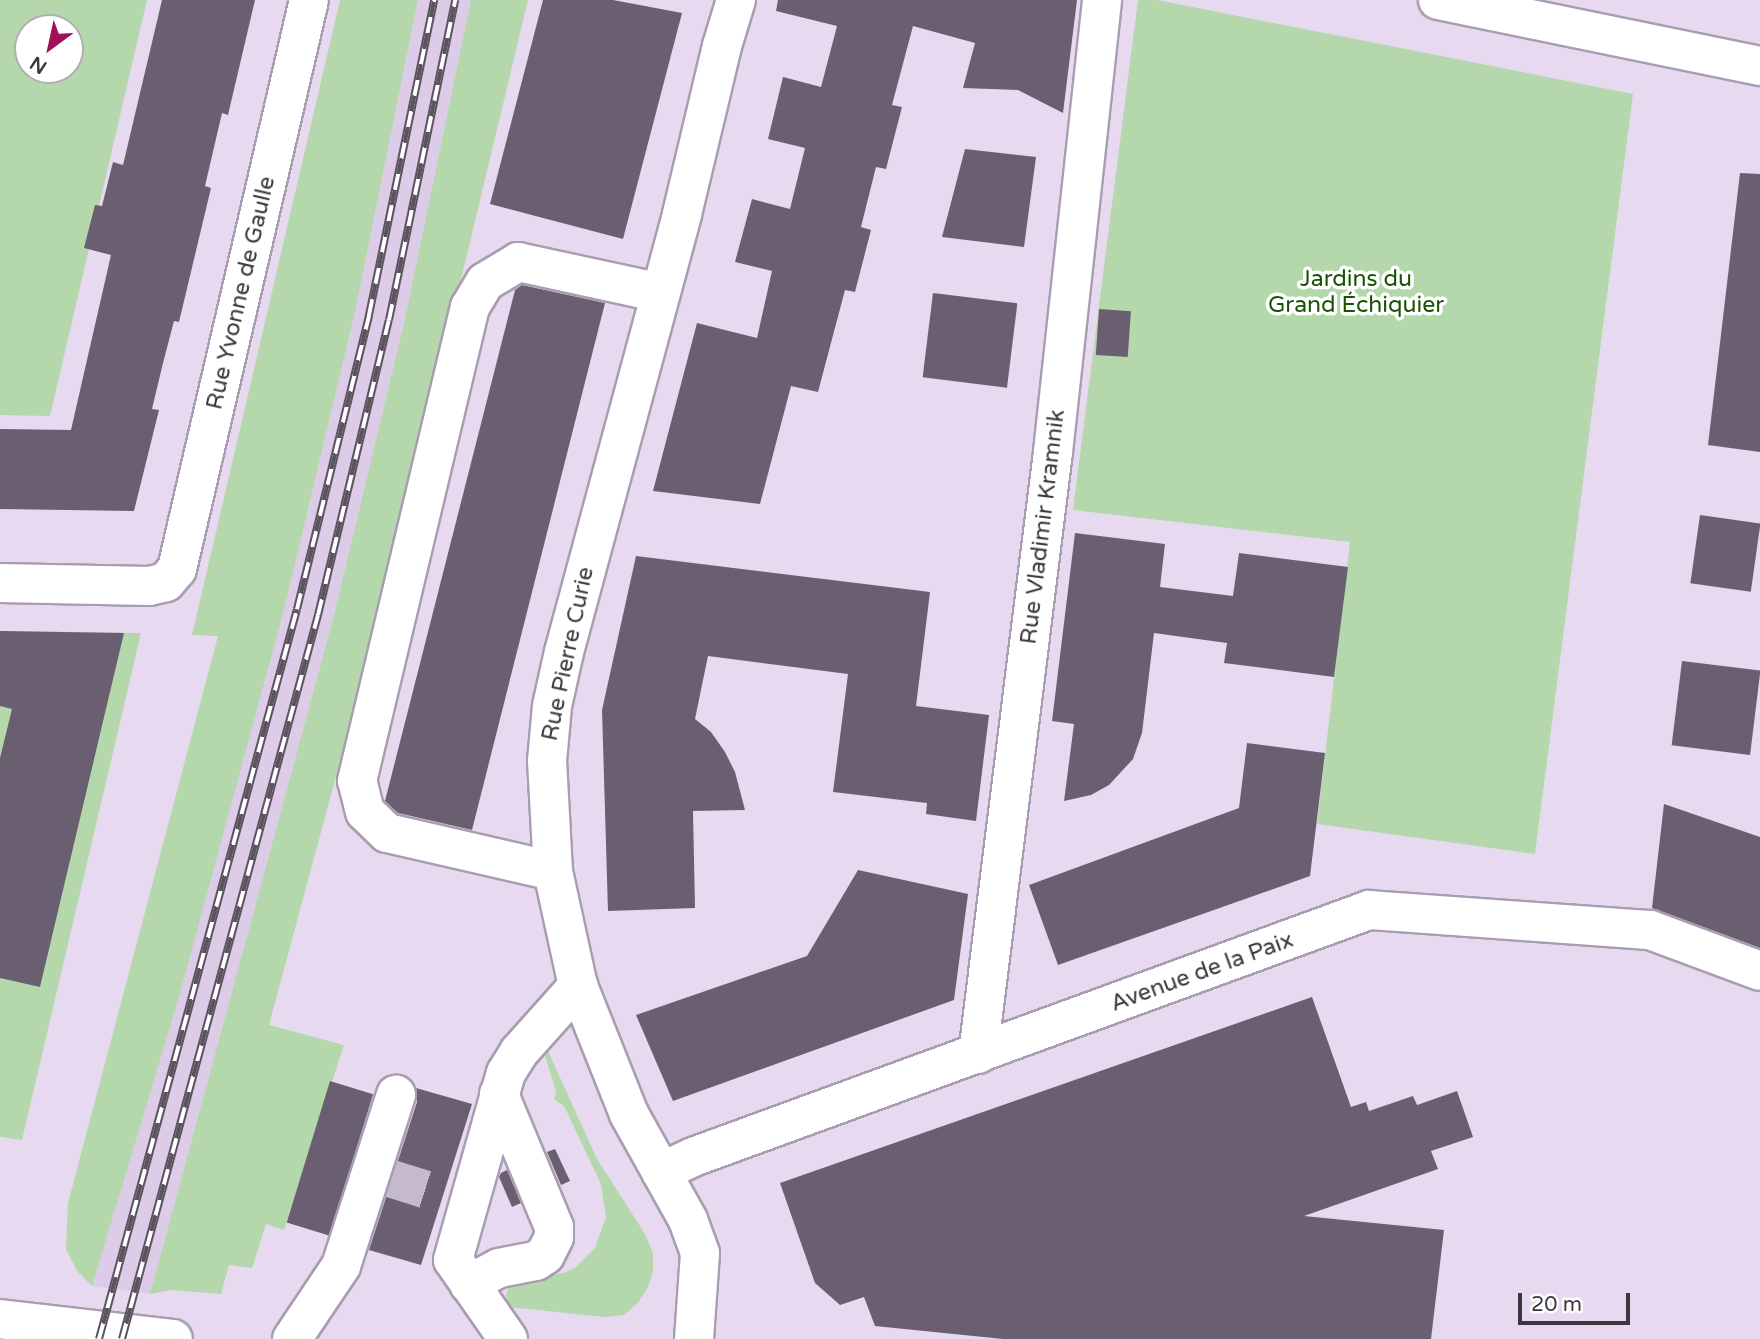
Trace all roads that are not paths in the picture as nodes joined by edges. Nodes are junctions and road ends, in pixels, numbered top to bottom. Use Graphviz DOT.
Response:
graph roads {
  1 [pos="309,0"];
  2 [pos="736,0"];
  3 [pos="1102,0"];
  4 [pos="1438,0"];
  5 [pos="1760,66"];
  6 [pos="661,293"];
  7 [pos="0,583"];
  8 [pos="553,871"];
  9 [pos="1760,971"];
  10 [pos="578,986"];
  11 [pos="978,1054"];
  12 [pos="499,1094"];
  13 [pos="396,1095"];
  14 [pos="661,1172"];
  15 [pos="469,1284"];
  16 [pos="0,1319"];
  17 [pos="173,1339"];
  18 [pos="292,1339"];
  19 [pos="508,1339"];
  20 [pos="694,1339"];
  1 -- 7 [label="street, Rue Yvonne de Gaulle"];
  2 -- 6 [label="street, Rue Pierre Curie"];
  3 -- 11 [label="street, Rue Vladimir Kramnik"];
  4 -- 5 [label="street"];
  6 -- 8 [label="street, Rue Pierre Curie"];
  6 -- 8 [label="street"];
  8 -- 10 [label="street, Rue Pierre Curie"];
  9 -- 11 [label="street, Avenue de la Paix"];
  10 -- 12 [label="street"];
  10 -- 14 [label="street, Rue Pierre Curie"];
  11 -- 14 [label="street, Avenue de la Paix"];
  12 -- 15 [label="street"];
  12 -- 15 [label="street"];
  13 -- 18 [label="street"];
  14 -- 20 [label="street, Rue Pierre Curie"];
  15 -- 19 [label="street"];
  16 -- 17 [label="street"];
}
